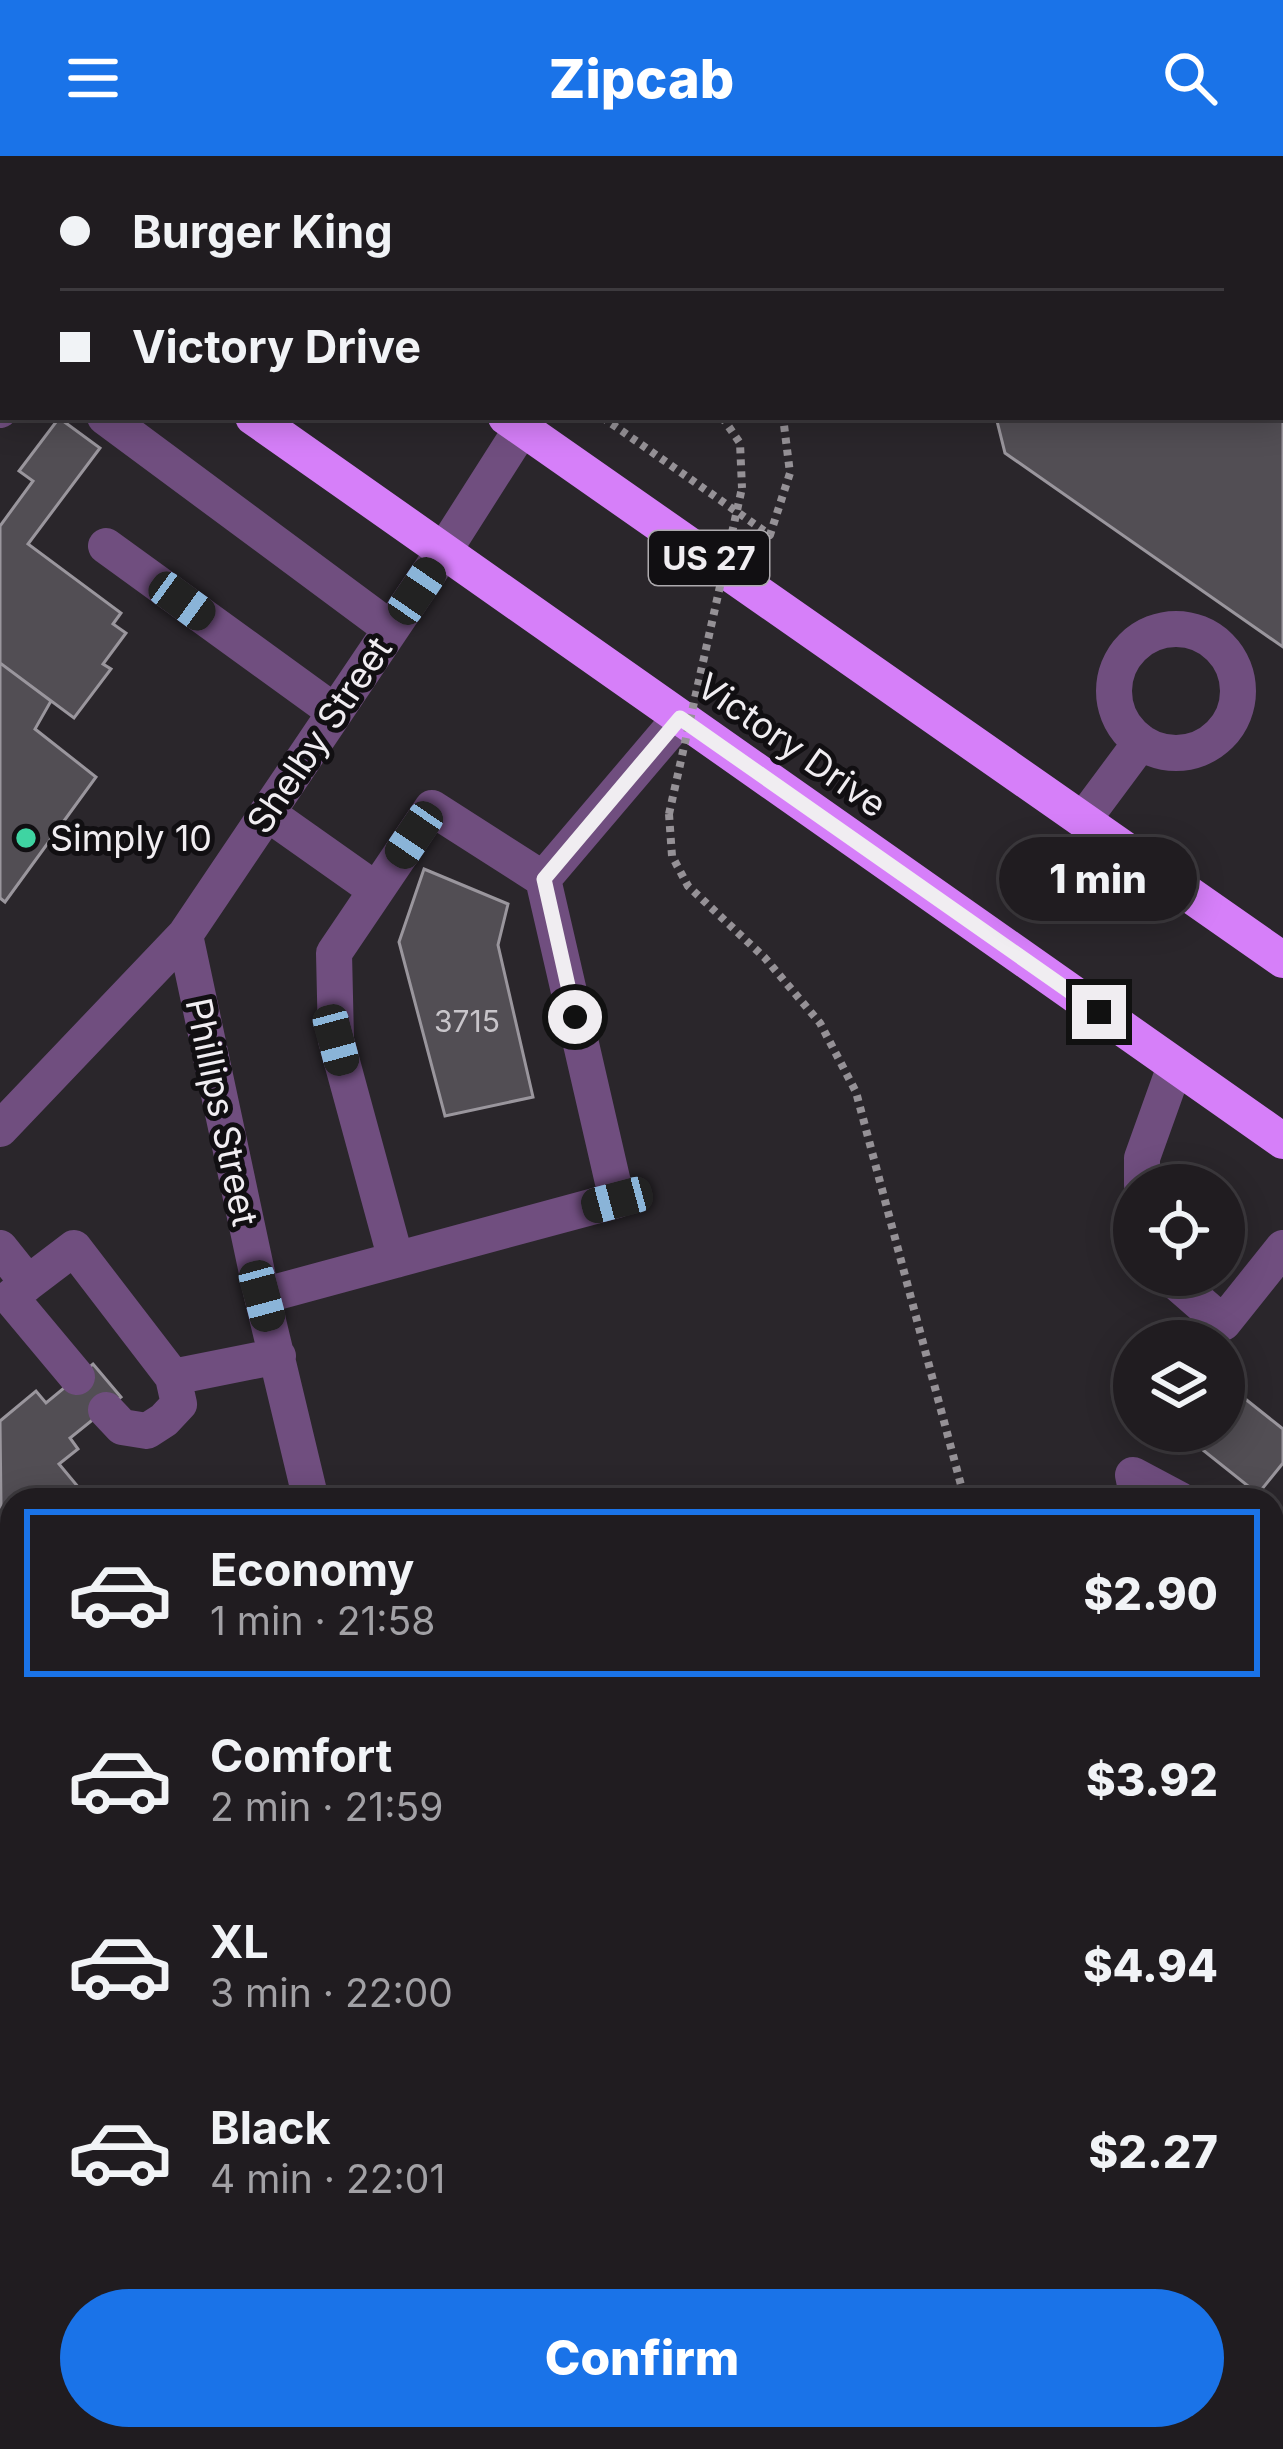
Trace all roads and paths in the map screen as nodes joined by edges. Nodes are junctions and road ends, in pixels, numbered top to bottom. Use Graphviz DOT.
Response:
graph roads {
  1 [pos="109,420"];
  2 [pos="257,420"];
  3 [pos="606,420"];
  4 [pos="724,420"];
  5 [pos="783,420"];
  6 [pos="514,423"];
  7 [pos="106,546"];
  8 [pos="443,553"];
  9 [pos="391,629"];
  10 [pos="335,712"];
  11 [pos="680,718"];
  12 [pos="1141,742"];
  13 [pos="267,813"];
  14 [pos="1083,820"];
  15 [pos="544,879"];
  16 [pos="376,890"];
  17 [pos="184,934"];
  18 [pos="1283,960"];
  19 [pos="1175,1066"];
  20 [pos="0,1129"];
  21 [pos="1283,1142"];
  22 [pos="1142,1164"];
  23 [pos="1283,1248"];
  24 [pos="0,1249"];
  25 [pos="396,1260"];
  26 [pos="1245,1295"];
  27 [pos="13,1296"];
  28 [pos="262,1296"];
  29 [pos="1191,1296"];
  30 [pos="1244,1296"];
  31 [pos="278,1356"];
  32 [pos="77,1377"];
  33 [pos="173,1377"];
  34 [pos="106,1410"];
  35 [pos="308,1488"];
  36 [pos="962,1488"];
  37 [pos="1136,1488"];
  38 [pos="1158,1488"];
  1 -- 9 [label="street"];
  2 -- 8 [label="highway, Victory Drive"];
  3 -- 5 [label="path"];
  4 -- 36 [label="path, bridge"];
  6 -- 8 [label="street, Shelby Street"];
  6 -- 14 [label="highway, US 27"];
  7 -- 10 [label="street"];
  8 -- 9 [label="street, Shelby Street"];
  8 -- 11 [label="highway, Victory Drive"];
  9 -- 10 [label="street, Shelby Street"];
  10 -- 13 [label="street, Shelby Street"];
  11 -- 15 [label="street"];
  11 -- 19 [label="highway, Victory Drive"];
  12 -- 14 [label="street"];
  13 -- 16 [label="street"];
  13 -- 17 [label="street, Shelby Street"];
  14 -- 18 [label="highway, US 27"];
  15 -- 16 [label="street"];
  15 -- 25 [label="street"];
  16 -- 25 [label="street"];
  17 -- 20 [label="street, Shelby Street"];
  17 -- 28 [label="street, Phillips Street"];
  19 -- 21 [label="highway, Victory Drive"];
  19 -- 22 [label="street"];
  23 -- 26 [label="street"];
  24 -- 27 [label="street"];
  25 -- 28 [label="street"];
  27 -- 32 [label="street"];
  27 -- 33 [label="street"];
  28 -- 31 [label="street, Phillips Street"];
  29 -- 30 [label="street"];
  31 -- 33 [label="street"];
  31 -- 35 [label="street, Phillips Street"];
  33 -- 34 [label="street"];
  37 -- 38 [label="street"];
}
